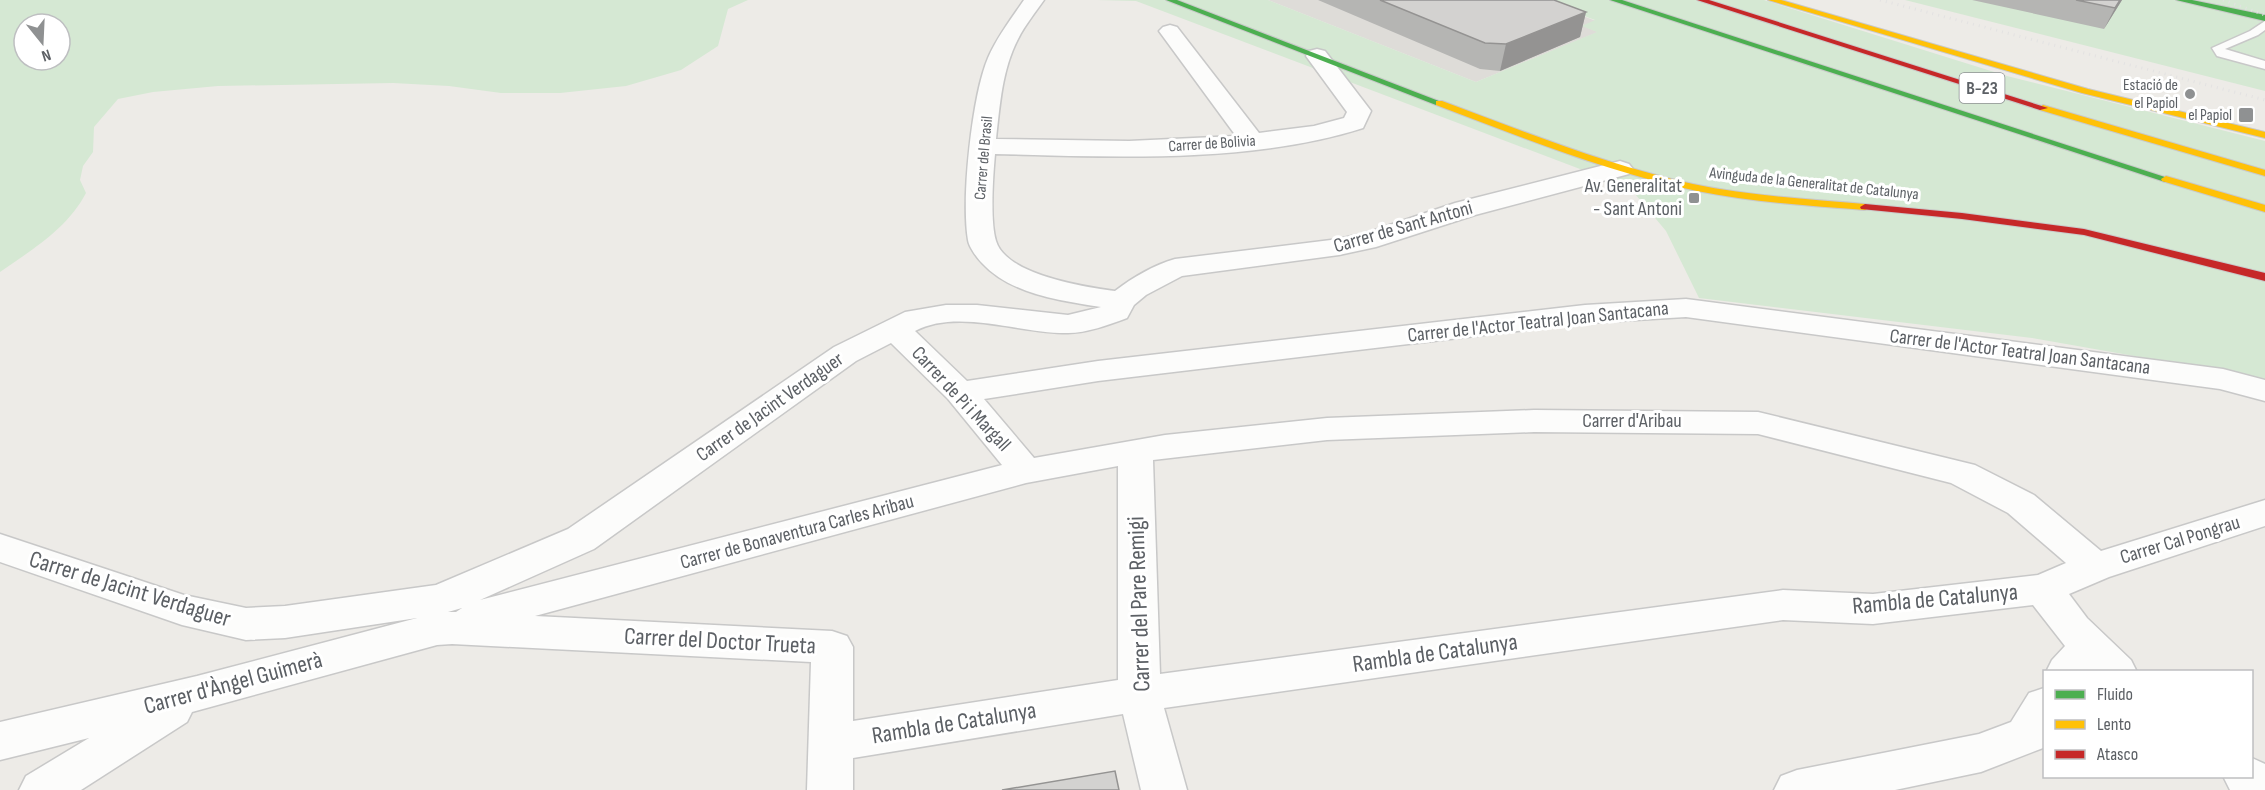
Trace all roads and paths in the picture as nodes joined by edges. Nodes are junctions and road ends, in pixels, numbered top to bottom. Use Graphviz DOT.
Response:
graph roads {
  1 [pos="1034,0"];
  2 [pos="1170,0"];
  3 [pos="1614,0"];
  4 [pos="1701,0"];
  5 [pos="1772,0"];
  6 [pos="2180,0"];
  7 [pos="2265,18"];
  8 [pos="2265,24"];
  9 [pos="1170,31"];
  10 [pos="1317,56"];
  11 [pos="2265,65"];
  12 [pos="2265,135"];
  13 [pos="1253,142"];
  14 [pos="985,146"];
  15 [pos="1620,169"];
  16 [pos="2265,173"];
  17 [pos="2265,209"];
  18 [pos="2265,277"];
  19 [pos="1121,301"];
  20 [pos="894,328"];
  21 [pos="2223,379"];
  22 [pos="2265,391"];
  23 [pos="960,392"];
  24 [pos="2265,405"];
  25 [pos="1135,452"];
  26 [pos="1026,471"];
  27 [pos="2265,513"];
  28 [pos="0,548"];
  29 [pos="2095,567"];
  30 [pos="2043,589"];
  31 [pos="448,619"];
  32 [pos="2091,663"];
  33 [pos="197,693"];
  34 [pos="1139,694"];
  35 [pos="2043,708"];
  36 [pos="0,741"];
  37 [pos="830,743"];
  38 [pos="2247,778"];
  39 [pos="42,790"];
  40 [pos="830,790"];
  41 [pos="1164,790"];
  42 [pos="1797,790"];
  43 [pos="2262,790"];
  1 -- 14 [label="street, Carrer del Brasil"];
  2 -- 10 [label="main road, Avinguda de la Generalitat de Catalunya"];
  3 -- 17 [label="main road, B-23"];
  4 -- 16 [label="main road, B-23"];
  5 -- 12 [label="main road"];
  6 -- 7 [label="main road"];
  8 -- 11 [label="lane"];
  9 -- 13 [label="street"];
  10 -- 13 [label="street, Carrer de Bolivia"];
  10 -- 15 [label="main road, Avinguda de la Generalitat de Catalunya"];
  13 -- 14 [label="street, Carrer de Bolivia"];
  14 -- 19 [label="street, Carrer del Brasil"];
  15 -- 18 [label="main road, Avinguda de la Generalitat de Catalunya"];
  15 -- 19 [label="street, Carrer de Sant Antoni"];
  19 -- 20 [label="street, Carrer de Jacint Verdaguer"];
  20 -- 23 [label="street, Carrer de Pi i Margall"];
  20 -- 31 [label="street, Carrer de Jacint Verdaguer"];
  21 -- 22 [label="street, Carrer de l'Actor Teatral Joan Santacana"];
  21 -- 23 [label="street, Carrer de l'Actor Teatral Joan Santacana"];
  21 -- 24 [label="street"];
  23 -- 26 [label="street, Carrer de Pi i Margall"];
  25 -- 26 [label="street, Carrer de Bonaventura Carles Aribau"];
  25 -- 29 [label="street, Carrer d'Aribau"];
  25 -- 34 [label="street, Carrer del Pare Remigi"];
  26 -- 31 [label="street, Carrer de Bonaventura Carles Aribau"];
  27 -- 29 [label="street, Carrer Cal Pongrau"];
  28 -- 31 [label="street, Carrer de Jacint Verdaguer"];
  29 -- 30 [label="street, Carrer Cal Pongrau"];
  30 -- 32 [label="street"];
  30 -- 34 [label="street, Rambla de Catalunya"];
  31 -- 33 [label="street, Carrer d'Àngel Guimerà"];
  31 -- 37 [label="street, Carrer del Doctor Trueta"];
  33 -- 36 [label="street, Carrer d'Àngel Guimerà"];
  33 -- 39 [label="street"];
  34 -- 37 [label="street, Rambla de Catalunya"];
  34 -- 41 [label="street, Carrer del Pare Remigi"];
  35 -- 42 [label="street"];
  37 -- 40 [label="street, Carrer del Doctor Trueta"];
  38 -- 43 [label="street"];
}
